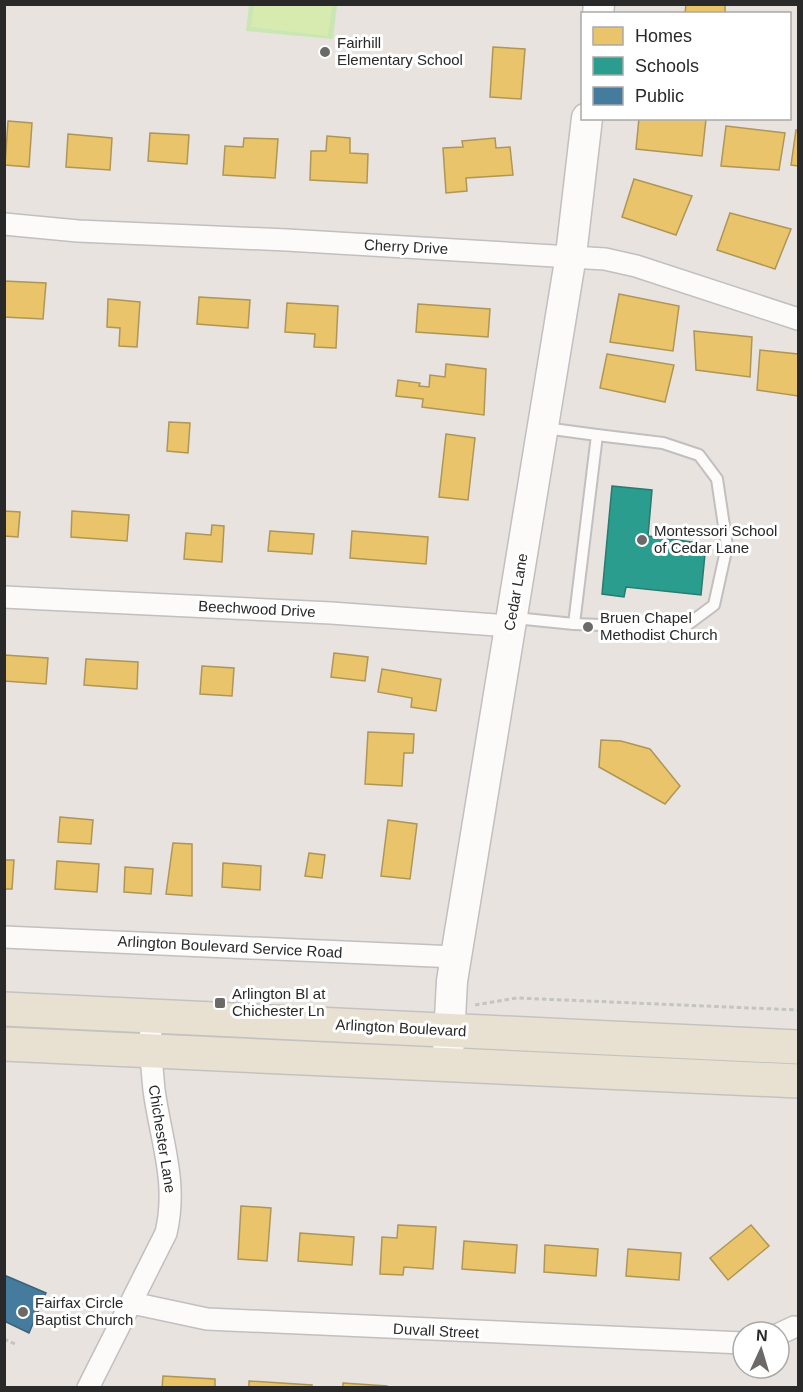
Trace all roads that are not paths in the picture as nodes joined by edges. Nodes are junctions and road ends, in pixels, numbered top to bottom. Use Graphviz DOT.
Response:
graph roads {
  1 [pos="587,120"];
  2 [pos="4,225"];
  3 [pos="571,255"];
  4 [pos="798,319"];
  5 [pos="544,428"];
  6 [pos="597,435"];
  7 [pos="4,597"];
  8 [pos="511,622"];
  9 [pos="574,624"];
  10 [pos="4,937"];
  11 [pos="456,957"];
  12 [pos="4,1008"];
  13 [pos="151,1016"];
  14 [pos="449,1030"];
  15 [pos="4,1044"];
  16 [pos="798,1047"];
  17 [pos="150,1051"];
  18 [pos="447,1065"];
  19 [pos="798,1081"];
  20 [pos="132,1303"];
  21 [pos="731,1342"];
  22 [pos="88,1388"];
  1 -- 3 [label="main road, Cedar Lane"];
  2 -- 3 [label="street, Cherry Drive"];
  3 -- 4 [label="street, Cherry Drive"];
  3 -- 5 [label="main road, Cedar Lane"];
  5 -- 6 [label="lane"];
  5 -- 8 [label="main road, Cedar Lane"];
  6 -- 9 [label="lane"];
  6 -- 9 [label="lane"];
  7 -- 8 [label="street, Beechwood Drive"];
  8 -- 9 [label="lane"];
  8 -- 11 [label="main road, Cedar Lane"];
  10 -- 11 [label="street, Arlington Boulevard Service Road"];
  11 -- 14 [label="main road, Cedar Lane"];
  12 -- 13 [label="main road, Arlington Boulevard"];
  13 -- 14 [label="main road, Arlington Boulevard"];
  13 -- 17 [label="street, Chichester Lane"];
  14 -- 16 [label="main road, Arlington Boulevard"];
  14 -- 18 [label="main road, Cedar Lane"];
  15 -- 17 [label="main road"];
  17 -- 18 [label="main road"];
  17 -- 20 [label="street, Chichester Lane"];
  18 -- 19 [label="main road"];
  20 -- 21 [label="street, Duvall Street"];
  20 -- 22 [label="street, Chichester Lane"];
}
